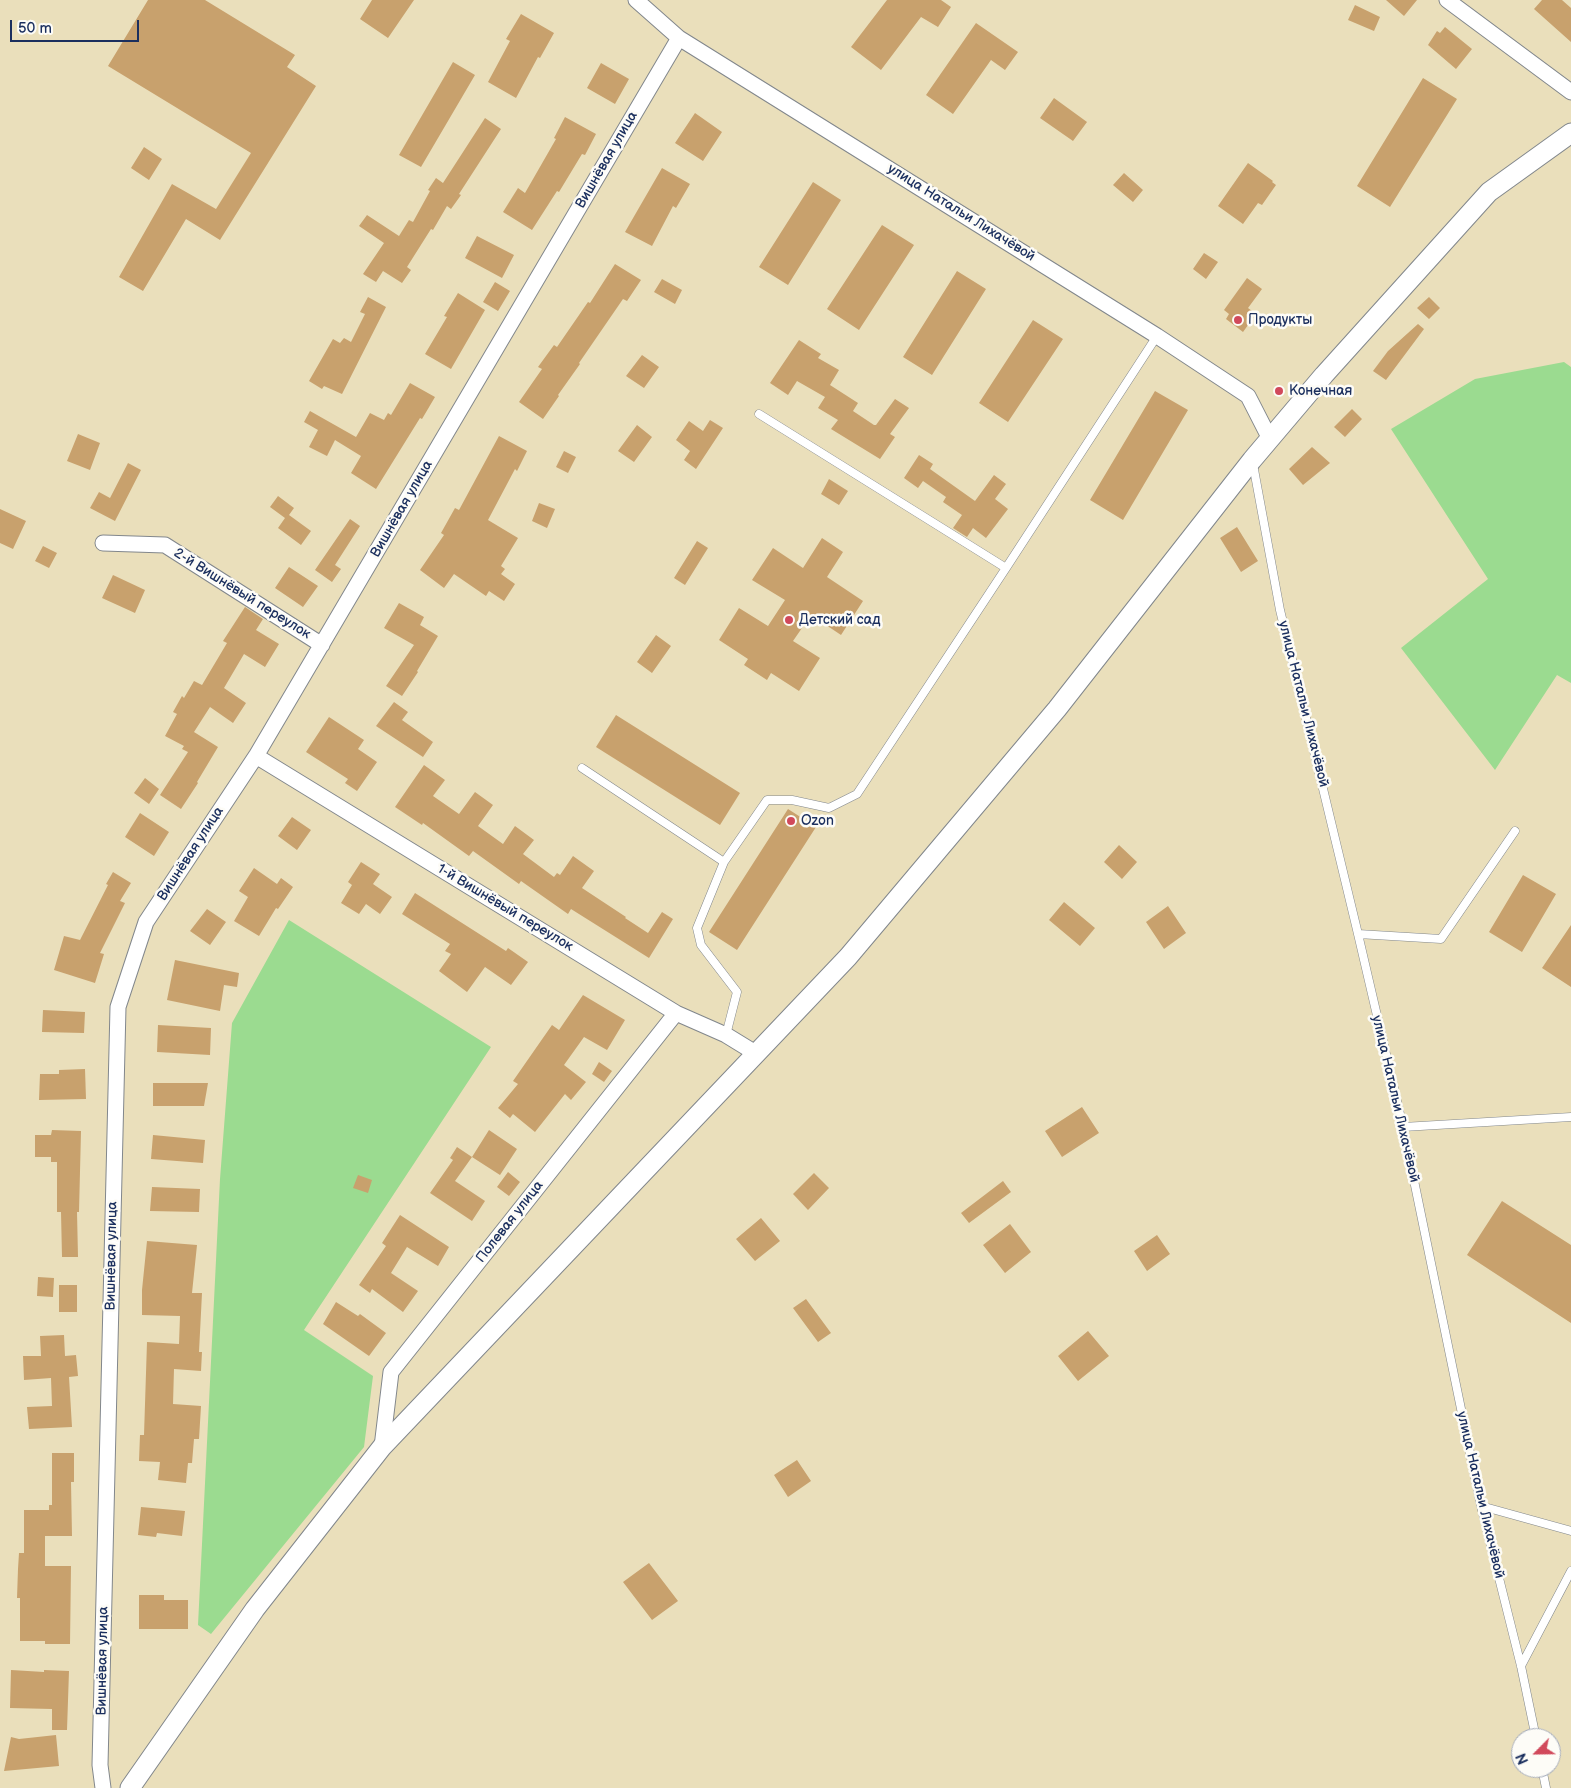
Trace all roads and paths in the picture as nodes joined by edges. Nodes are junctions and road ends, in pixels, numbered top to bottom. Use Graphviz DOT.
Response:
graph roads {
  1 [pos="636,0"];
  2 [pos="1448,0"];
  3 [pos="679,38"];
  4 [pos="1571,92"];
  5 [pos="1571,133"];
  6 [pos="1157,336"];
  7 [pos="759,414"];
  8 [pos="1270,439"];
  9 [pos="1252,460"];
  10 [pos="102,544"];
  11 [pos="1006,568"];
  12 [pos="322,645"];
  13 [pos="256,756"];
  14 [pos="582,768"];
  15 [pos="1515,831"];
  16 [pos="724,862"];
  17 [pos="1358,934"];
  18 [pos="676,1013"];
  19 [pos="726,1035"];
  20 [pos="757,1054"];
  21 [pos="1571,1117"];
  22 [pos="1403,1127"];
  23 [pos="382,1447"];
  24 [pos="1481,1506"];
  25 [pos="1571,1531"];
  26 [pos="1571,1571"];
  27 [pos="1521,1666"];
  28 [pos="1534,1728"];
  29 [pos="132,1787"];
  30 [pos="103,1788"];
  1 -- 3 [label="street, улица Натальи Лихачёвой"];
  2 -- 4 [label="street"];
  3 -- 6 [label="street, улица Натальи Лихачёвой"];
  3 -- 12 [label="street, Вишнёвая улица"];
  5 -- 8 [label="street"];
  6 -- 8 [label="street, улица Натальи Лихачёвой"];
  6 -- 11 [label="lane"];
  7 -- 11 [label="lane"];
  8 -- 9 [label="street"];
  9 -- 17 [label="lane, улица Натальи Лихачёвой"];
  9 -- 20 [label="street"];
  10 -- 12 [label="street, 2-й Вишнёвый переулок"];
  11 -- 16 [label="lane"];
  12 -- 13 [label="street, Вишнёвая улица"];
  13 -- 18 [label="street, 1-й Вишнёвый переулок"];
  13 -- 30 [label="street, Вишнёвая улица"];
  14 -- 16 [label="lane"];
  15 -- 17 [label="lane"];
  16 -- 19 [label="lane"];
  17 -- 22 [label="lane, улица Натальи Лихачёвой"];
  18 -- 19 [label="street, 1-й Вишнёвый переулок"];
  18 -- 23 [label="street, Полевая улица"];
  19 -- 20 [label="street, 1-й Вишнёвый переулок"];
  20 -- 23 [label="street"];
  21 -- 22 [label="lane"];
  22 -- 24 [label="lane, улица Натальи Лихачёвой"];
  23 -- 29 [label="street"];
  24 -- 25 [label="lane"];
  24 -- 27 [label="lane, улица Натальи Лихачёвой"];
  26 -- 27 [label="lane"];
  27 -- 28 [label="lane, улица Натальи Лихачёвой"];
}
